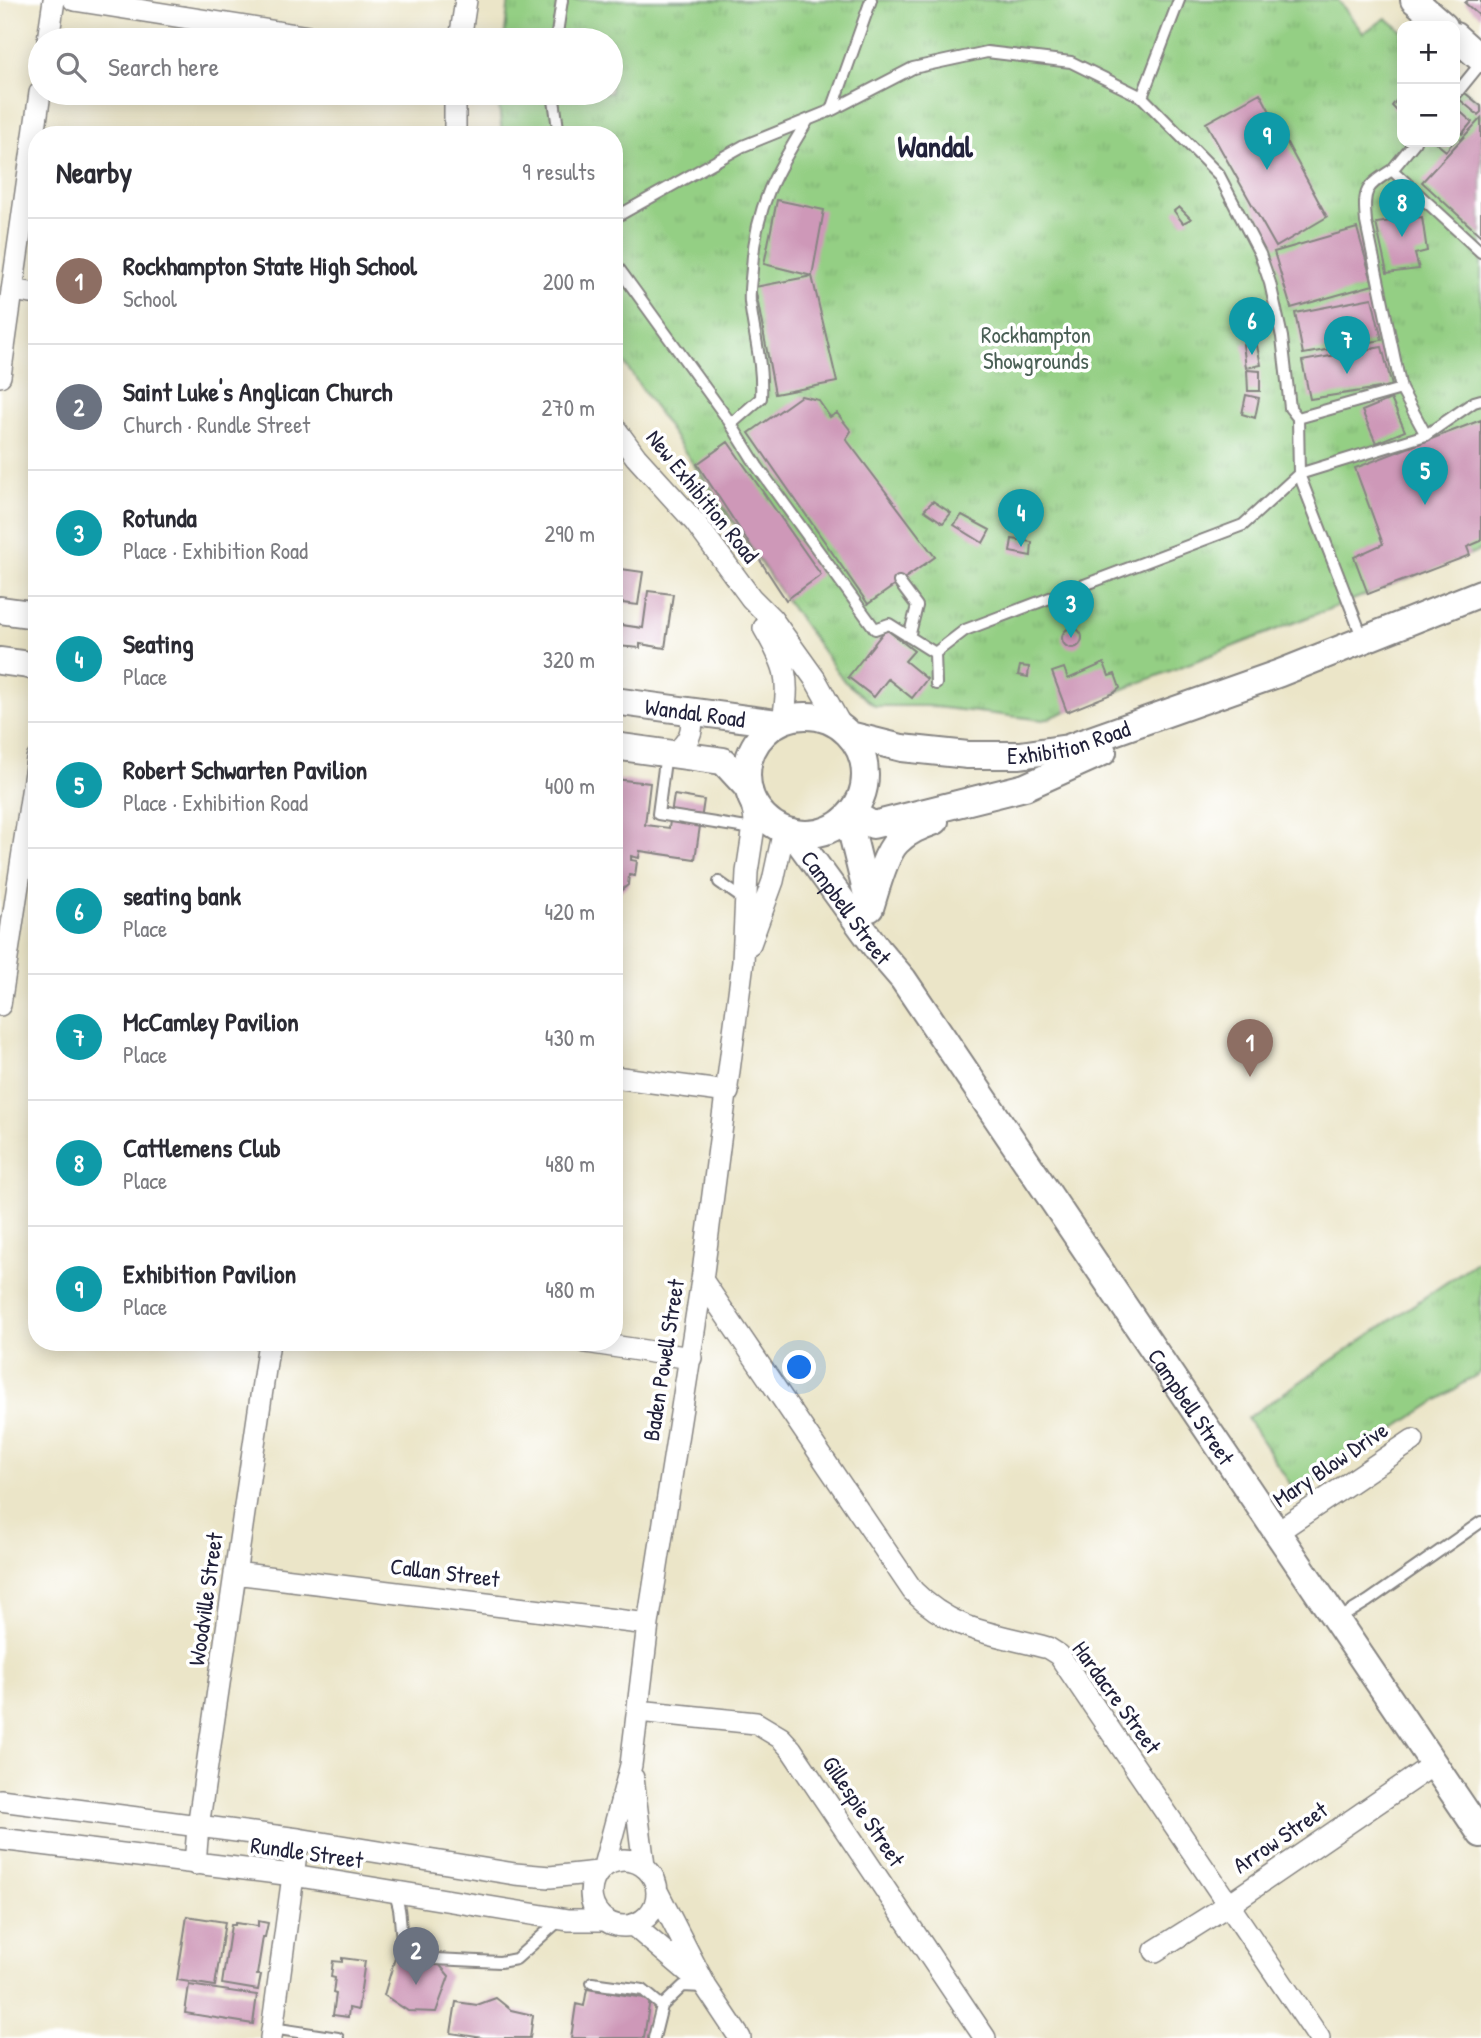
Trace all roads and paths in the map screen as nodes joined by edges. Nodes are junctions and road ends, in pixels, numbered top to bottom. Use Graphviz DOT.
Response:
graph roads {
  1 [pos="54,0"];
  2 [pos="74,0"];
  3 [pos="467,0"];
  4 [pos="562,0"];
  5 [pos="871,0"];
  6 [pos="1179,0"];
  7 [pos="1414,0"];
  8 [pos="184,8"];
  9 [pos="1438,21"];
  10 [pos="50,28"];
  11 [pos="274,28"];
  12 [pos="462,28"];
  13 [pos="558,28"];
  14 [pos="1460,41"];
  15 [pos="1481,61"];
  16 [pos="1460,88"];
  17 [pos="1142,97"];
  18 [pos="38,105"];
  19 [pos="455,105"];
  20 [pos="555,105"];
  21 [pos="832,110"];
  22 [pos="808,120"];
  23 [pos="35,126"];
  24 [pos="455,126"];
  25 [pos="558,126"];
  26 [pos="1411,147"];
  27 [pos="1392,170"];
  28 [pos="28,177"];
  29 [pos="623,213"];
  30 [pos="1481,252"];
  31 [pos="623,274"];
  32 [pos="12,290"];
  33 [pos="28,293"];
  34 [pos="0,376"];
  35 [pos="1401,389"];
  36 [pos="1481,400"];
  37 [pos="1298,418"];
  38 [pos="731,424"];
  39 [pos="1426,435"];
  40 [pos="623,439"];
  41 [pos="1299,474"];
  42 [pos="899,582"];
  43 [pos="1481,593"];
  44 [pos="751,598"];
  45 [pos="0,610"];
  46 [pos="28,614"];
  47 [pos="909,637"];
  48 [pos="1363,640"];
  49 [pos="934,653"];
  50 [pos="0,661"];
  51 [pos="28,665"];
  52 [pos="1280,673"];
  53 [pos="936,684"];
  54 [pos="623,702"];
  55 [pos="690,712"];
  56 [pos="780,721"];
  57 [pos="846,731"];
  58 [pos="623,747"];
  59 [pos="670,754"];
  60 [pos="1025,787"];
  61 [pos="749,793"];
  62 [pos="850,815"];
  63 [pos="28,820"];
  64 [pos="753,829"];
  65 [pos="788,831"];
  66 [pos="719,882"];
  67 [pos="746,901"];
  68 [pos="870,908"];
  69 [pos="743,962"];
  70 [pos="903,979"];
  71 [pos="0,1005"];
  72 [pos="623,1078"];
  73 [pos="728,1092"];
  74 [pos="702,1280"];
  75 [pos="623,1348"];
  76 [pos="267,1351"];
  77 [pos="691,1358"];
  78 [pos="1413,1440"];
  79 [pos="1481,1522"];
  80 [pos="1277,1532"];
  81 [pos="235,1573"];
  82 [pos="1337,1620"];
  83 [pos="648,1624"];
  84 [pos="638,1711"];
  85 [pos="1434,1764"];
  86 [pos="631,1765"];
  87 [pos="0,1800"];
  88 [pos="198,1827"];
  89 [pos="1481,1834"];
  90 [pos="0,1839"];
  91 [pos="298,1839"];
  92 [pos="195,1864"];
  93 [pos="644,1866"];
  94 [pos="601,1869"];
  95 [pos="293,1875"];
  96 [pos="394,1892"];
  97 [pos="658,1893"];
  98 [pos="1228,1905"];
  99 [pos="561,1919"];
  100 [pos="605,1920"];
  101 [pos="633,1925"];
  102 [pos="1155,1951"];
  103 [pos="412,1954"];
  104 [pos="435,1959"];
  105 [pos="592,1983"];
  106 [pos="706,1987"];
  107 [pos="662,2006"];
  108 [pos="271,2033"];
  109 [pos="338,2038"];
  110 [pos="654,2038"];
  111 [pos="740,2038"];
  112 [pos="985,2038"];
  113 [pos="1319,2038"];
  1 -- 10 [label="street"];
  2 -- 8 [label="street"];
  3 -- 12 [label="street"];
  4 -- 13 [label="lane"];
  5 -- 21 [label="lane"];
  6 -- 17 [label="lane"];
  7 -- 9 [label="street"];
  8 -- 11 [label="street"];
  14 -- 15 [label="street"];
  15 -- 16 [label="lane"];
  17 -- 21 [label="lane"];
  17 -- 37 [label="lane"];
  18 -- 23 [label="street"];
  19 -- 24 [label="street"];
  20 -- 25 [label="lane"];
  21 -- 22 [label="lane"];
  22 -- 29 [label="lane"];
  22 -- 38 [label="lane"];
  26 -- 27 [label="lane"];
  27 -- 30 [label="lane"];
  27 -- 35 [label="lane"];
  28 -- 32 [label="street"];
  31 -- 38 [label="lane"];
  32 -- 33 [label="street"];
  32 -- 34 [label="street"];
  35 -- 37 [label="lane"];
  35 -- 39 [label="lane"];
  36 -- 39 [label="lane"];
  37 -- 41 [label="lane"];
  38 -- 47 [label="lane"];
  39 -- 41 [label="lane"];
  40 -- 44 [label="street, New Exhibition Road"];
  41 -- 48 [label="lane"];
  41 -- 49 [label="lane"];
  42 -- 47 [label="lane"];
  43 -- 48 [label="street, Exhibition Road"];
  44 -- 56 [label="street, New Exhibition Road"];
  44 -- 57 [label="street, New Exhibition Road"];
  45 -- 46 [label="street"];
  47 -- 49 [label="lane"];
  48 -- 52 [label="street, Exhibition Road"];
  49 -- 53 [label="lane"];
  50 -- 51 [label="street"];
  52 -- 57 [label="street, Exhibition Road"];
  52 -- 60 [label="street, Exhibition Road"];
  54 -- 55 [label="street, Wandal Road"];
  55 -- 56 [label="street, Wandal Road"];
  55 -- 59 [label="street"];
  56 -- 57 [label="street"];
  56 -- 61 [label="street"];
  57 -- 62 [label="street"];
  58 -- 59 [label="street, Wandal Road"];
  59 -- 61 [label="street, Wandal Road"];
  59 -- 64 [label="lane"];
  60 -- 62 [label="street, Exhibition Road"];
  60 -- 68 [label="street, Exhibition Road"];
  61 -- 64 [label="street, Baden Powell Street"];
  61 -- 65 [label="street"];
  62 -- 65 [label="street"];
  62 -- 68 [label="street, Campbell Street"];
  63 -- 71 [label="street"];
  64 -- 67 [label="street, Baden Powell Street"];
  65 -- 69 [label="street, Baden Powell Street"];
  65 -- 70 [label="street, Campbell Street"];
  66 -- 67 [label="lane"];
  67 -- 69 [label="street, Baden Powell Street"];
  68 -- 70 [label="street, Campbell Street"];
  69 -- 73 [label="street, Baden Powell Street"];
  70 -- 80 [label="street, Campbell Street"];
  72 -- 73 [label="street"];
  73 -- 74 [label="street, Baden Powell Street"];
  74 -- 77 [label="street, Baden Powell Street"];
  74 -- 98 [label="street, Hardacre Street"];
  75 -- 77 [label="street"];
  76 -- 81 [label="street, Woodville Street"];
  77 -- 83 [label="street, Baden Powell Street"];
  78 -- 80 [label="street, Mary Blow Drive"];
  79 -- 82 [label="lane"];
  80 -- 82 [label="street, Campbell Street"];
  81 -- 83 [label="street, Callan Street"];
  81 -- 88 [label="street, Woodville Street"];
  82 -- 85 [label="street, Campbell Street"];
  83 -- 84 [label="street, Baden Powell Street"];
  84 -- 86 [label="street, Baden Powell Street"];
  84 -- 112 [label="street, Gillespie Street"];
  85 -- 89 [label="street, Campbell Street"];
  85 -- 98 [label="street, Arrow Street"];
  86 -- 93 [label="street, Baden Powell Street"];
  86 -- 94 [label="street, Baden Powell Street"];
  87 -- 88 [label="street, Rundle Street"];
  88 -- 91 [label="street, Rundle Street"];
  88 -- 92 [label="street, Woodville Street"];
  90 -- 92 [label="street, Rundle Street"];
  91 -- 94 [label="street, Rundle Street"];
  91 -- 95 [label="street"];
  92 -- 95 [label="street, Rundle Street"];
  93 -- 94 [label="street"];
  93 -- 97 [label="street"];
  94 -- 100 [label="street"];
  95 -- 96 [label="street, Rundle Street"];
  95 -- 108 [label="street"];
  96 -- 99 [label="street, Rundle Street"];
  96 -- 103 [label="lane"];
  97 -- 101 [label="street"];
  97 -- 106 [label="street"];
  98 -- 102 [label="street, Arrow Street"];
  98 -- 113 [label="street, Hardacre Street"];
  99 -- 100 [label="street, Rundle Street"];
  99 -- 104 [label="lane"];
  100 -- 101 [label="street"];
  101 -- 106 [label="street"];
  105 -- 107 [label="lane"];
  106 -- 107 [label="lane"];
  106 -- 111 [label="street"];
  107 -- 110 [label="lane"];
  108 -- 109 [label="lane"];
}
